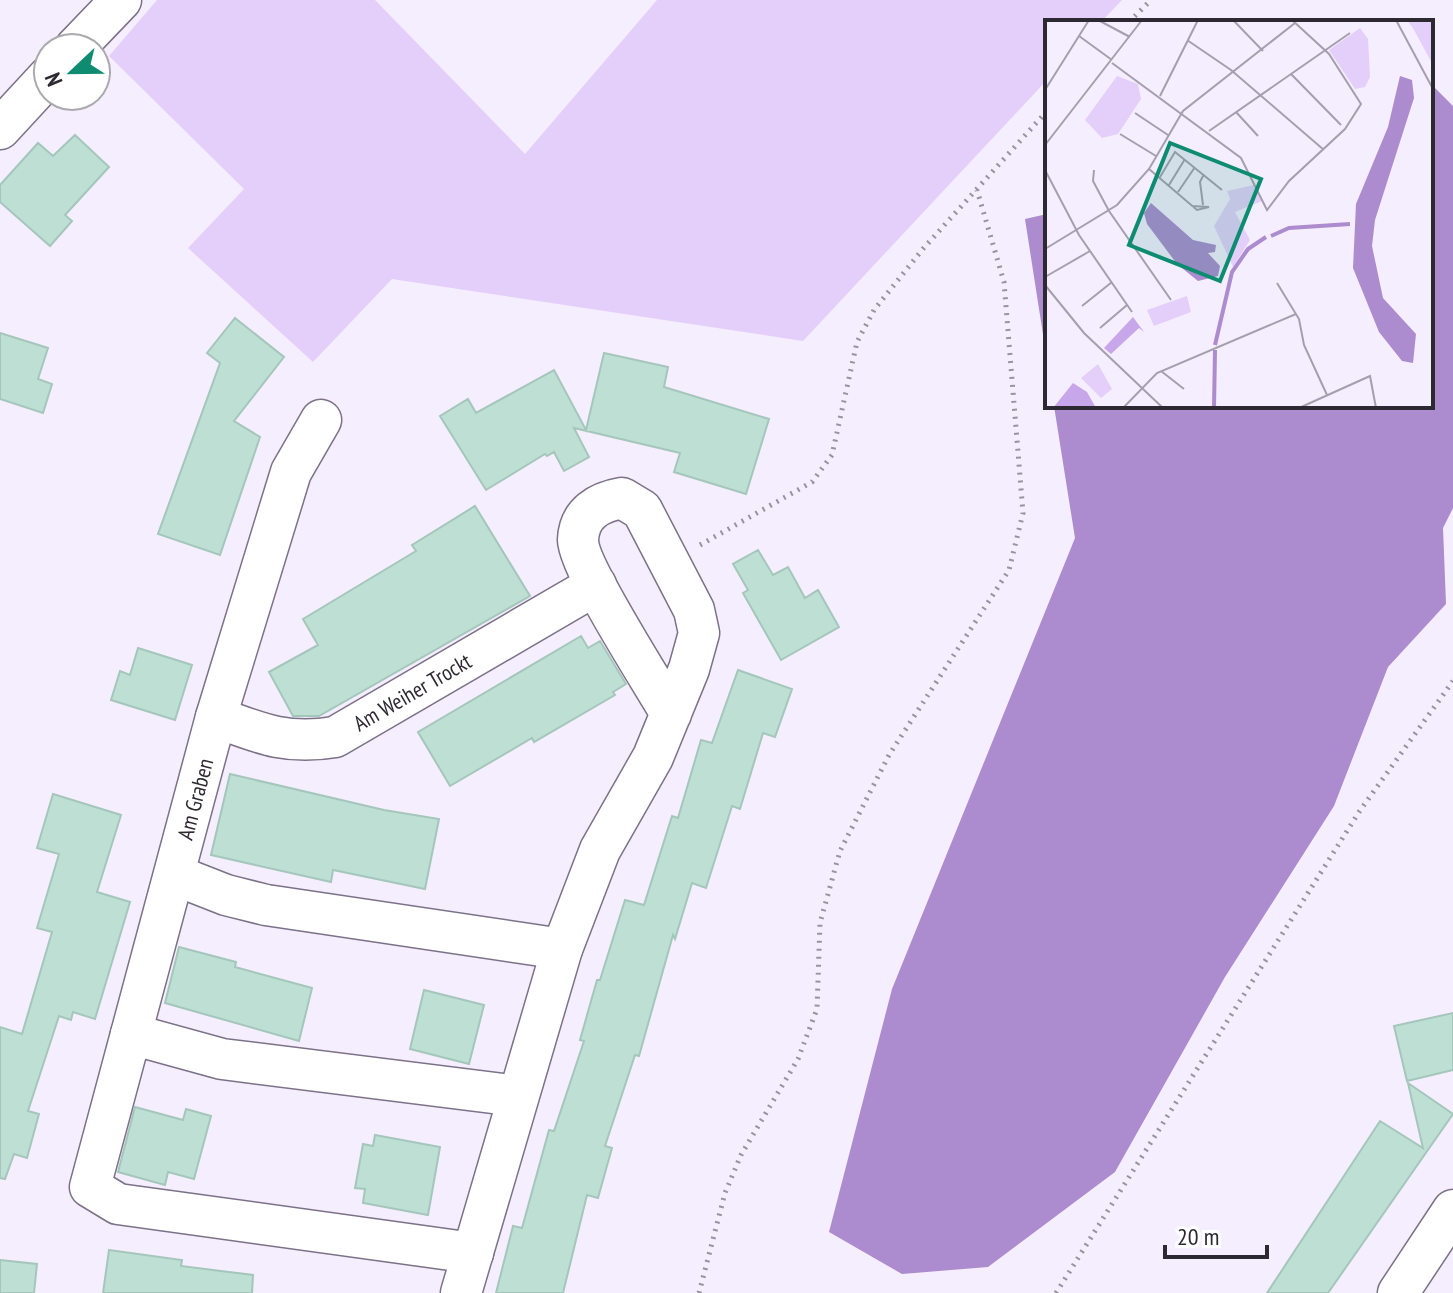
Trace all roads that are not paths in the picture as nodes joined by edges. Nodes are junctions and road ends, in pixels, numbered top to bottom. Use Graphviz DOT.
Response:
graph roads {
  1 [pos="121,0"];
  2 [pos="90,32"];
  3 [pos="32,94"];
  4 [pos="0,129"];
  5 [pos="321,420"];
  6 [pos="596,585"];
  7 [pos="671,714"];
  8 [pos="216,717"];
  9 [pos="175,875"];
  10 [pos="562,949"];
  11 [pos="131,1034"];
  12 [pos="518,1096"];
  13 [pos="1453,1210"];
  14 [pos="473,1253"];
  15 [pos="461,1293"];
  16 [pos="1398,1293"];
  1 -- 2 [label="street"];
  3 -- 4 [label="street"];
  5 -- 8 [label="street, Am Graben"];
  6 -- 7 [label="street"];
  6 -- 7 [label="street"];
  6 -- 8 [label="street, Am Weiher Trockt"];
  7 -- 10 [label="street"];
  8 -- 9 [label="street, Am Graben"];
  9 -- 10 [label="street"];
  9 -- 11 [label="street, Am Graben"];
  10 -- 12 [label="street"];
  11 -- 12 [label="street"];
  11 -- 14 [label="street, Am Graben"];
  12 -- 14 [label="street"];
  13 -- 16 [label="street"];
  14 -- 15 [label="street"];
}
